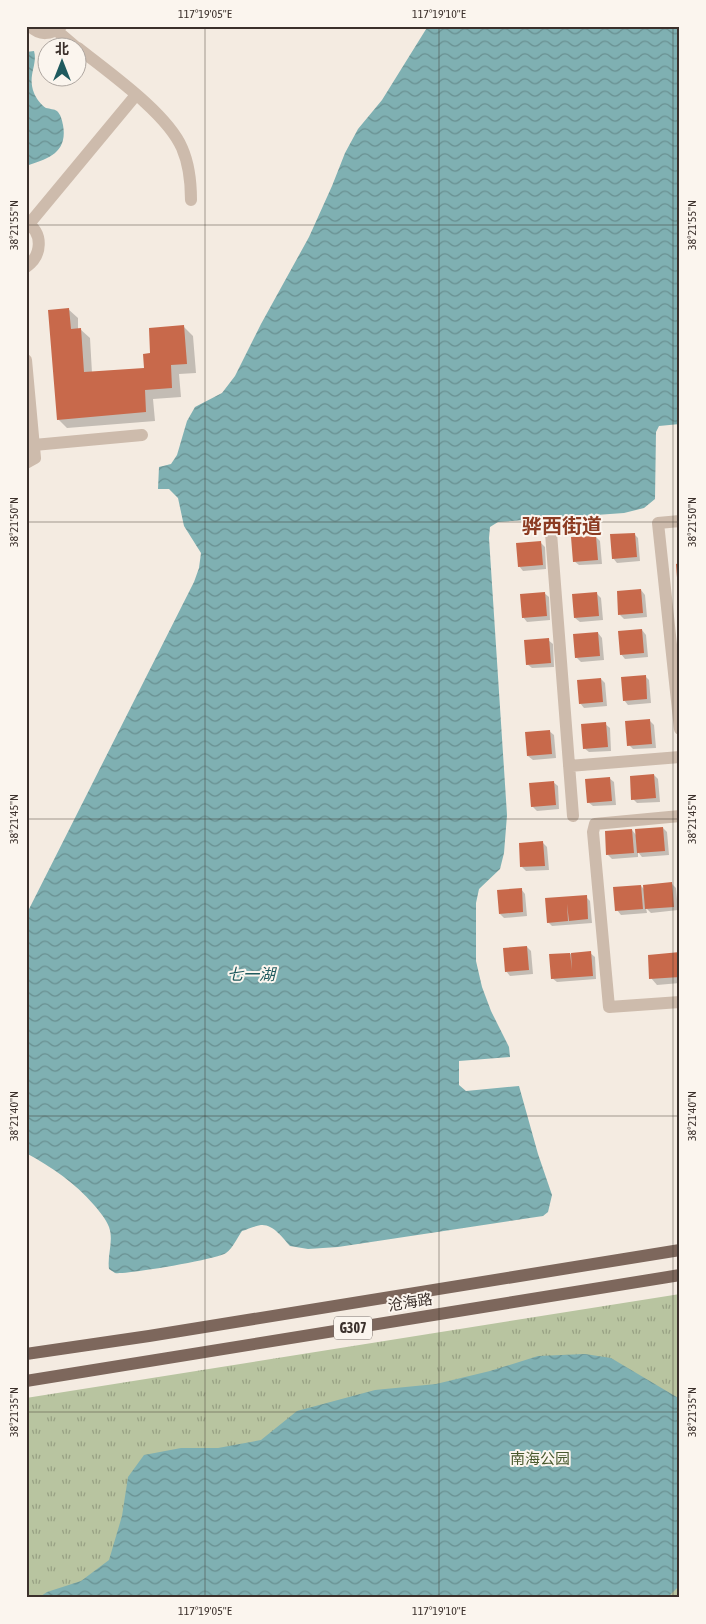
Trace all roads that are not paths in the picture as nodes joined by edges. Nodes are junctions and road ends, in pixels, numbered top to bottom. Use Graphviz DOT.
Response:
graph roads {
  1 [pos="30,26"];
  2 [pos="58,28"];
  3 [pos="68,38"];
  4 [pos="88,57"];
  5 [pos="136,95"];
  6 [pos="191,200"];
  7 [pos="28,223"];
  8 [pos="26,268"];
  9 [pos="26,360"];
  10 [pos="142,435"];
  11 [pos="34,444"];
  12 [pos="26,463"];
  13 [pos="680,521"];
  14 [pos="551,533"];
  15 [pos="680,730"];
  16 [pos="680,757"];
  17 [pos="569,766"];
  18 [pos="573,816"];
  19 [pos="680,816"];
  20 [pos="680,1002"];
  21 [pos="680,1250"];
  22 [pos="680,1275"];
  23 [pos="26,1354"];
  24 [pos="26,1381"];
  1 -- 2 [label="street"];
  2 -- 3 [label="street"];
  4 -- 5 [label="street"];
  5 -- 6 [label="street"];
  5 -- 7 [label="street"];
  7 -- 8 [label="street"];
  9 -- 11 [label="street"];
  10 -- 11 [label="street"];
  11 -- 12 [label="street"];
  13 -- 15 [label="street"];
  14 -- 17 [label="street"];
  16 -- 17 [label="street"];
  17 -- 18 [label="street"];
  19 -- 20 [label="street"];
  21 -- 23 [label="main road, 沧海路 / G307"];
  22 -- 24 [label="main road, 沧海路 / G307"];
}
